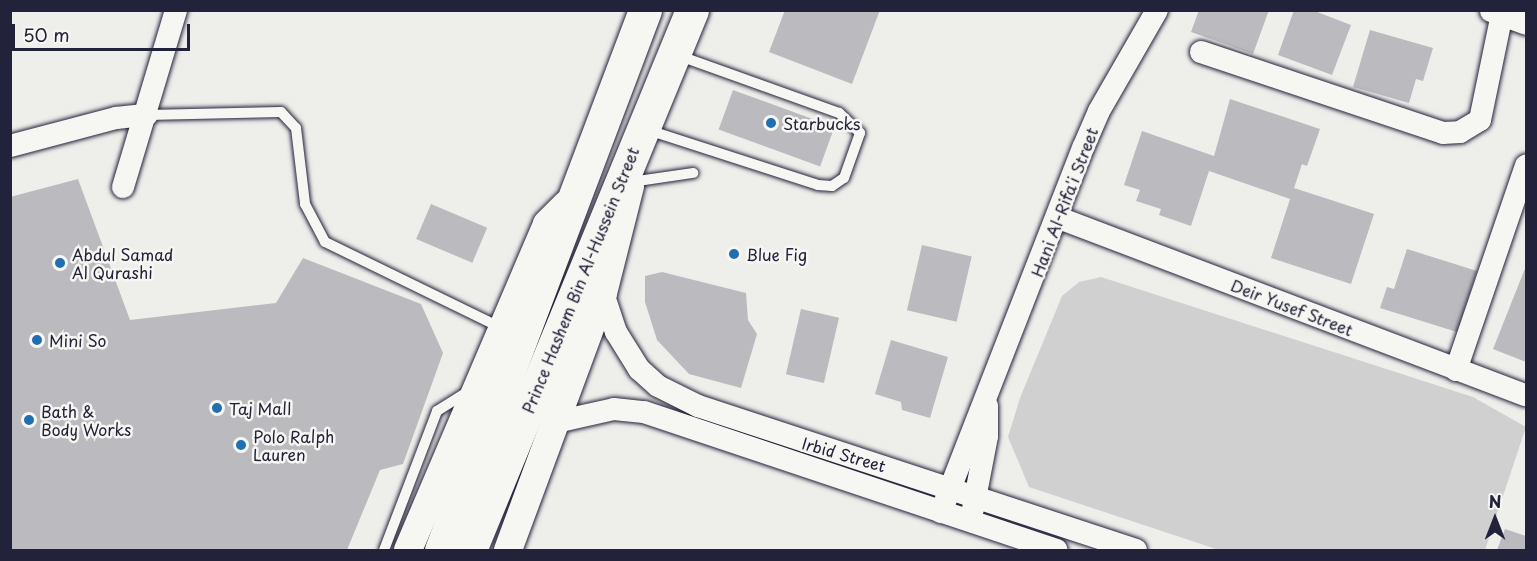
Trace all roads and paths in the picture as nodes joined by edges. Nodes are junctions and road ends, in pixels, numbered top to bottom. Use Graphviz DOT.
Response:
graph roads {
  1 [pos="176,10"];
  2 [pos="645,10"];
  3 [pos="692,10"];
  4 [pos="1157,10"];
  5 [pos="1500,12"];
  6 [pos="1527,24"];
  7 [pos="1201,52"];
  8 [pos="674,54"];
  9 [pos="147,115"];
  10 [pos="638,138"];
  11 [pos="10,146"];
  12 [pos="1527,166"];
  13 [pos="693,173"];
  14 [pos="631,182"];
  15 [pos="123,187"];
  16 [pos="573,198"];
  17 [pos="1059,218"];
  18 [pos="603,293"];
  19 [pos="501,328"];
  20 [pos="1456,370"];
  21 [pos="504,393"];
  22 [pos="1527,395"];
  23 [pos="987,401"];
  24 [pos="556,422"];
  25 [pos="950,487"];
  26 [pos="977,495"];
  27 [pos="941,512"];
  28 [pos="969,520"];
  29 [pos="384,550"];
  30 [pos="408,550"];
  31 [pos="441,550"];
  32 [pos="470,550"];
  33 [pos="508,550"];
  34 [pos="1057,550"];
  35 [pos="1136,550"];
  1 -- 9 [label="street"];
  2 -- 16 [label="highway, Prince Hashem Bin Al-Hussein Street"];
  3 -- 8 [label="highway, Prince Hashem Bin Al-Hussein Street"];
  4 -- 17 [label="street, Hani Al-Rifa'i Street"];
  5 -- 6 [label="street"];
  5 -- 7 [label="street"];
  8 -- 10 [label="highway, Prince Hashem Bin Al-Hussein Street"];
  8 -- 10 [label="lane"];
  9 -- 11 [label="street"];
  9 -- 15 [label="street"];
  9 -- 19 [label="lane"];
  10 -- 14 [label="street"];
  10 -- 21 [label="highway, Prince Hashem Bin Al-Hussein Street"];
  12 -- 20 [label="street"];
  13 -- 14 [label="lane"];
  14 -- 18 [label="street"];
  16 -- 19 [label="street"];
  16 -- 21 [label="highway, Prince Hashem Bin Al-Hussein Street"];
  17 -- 20 [label="street, Deir Yusef Street"];
  17 -- 23 [label="street, Hani Al-Rifa'i Street"];
  18 -- 24 [label="street"];
  18 -- 25 [label="street, Irbid Street"];
  19 -- 21 [label="street"];
  20 -- 22 [label="street, Deir Yusef Street"];
  21 -- 29 [label="lane"];
  21 -- 30 [label="street"];
  21 -- 31 [label="highway, Prince Hashem Bin Al-Hussein Street"];
  21 -- 32 [label="highway, Prince Hashem Bin Al-Hussein Street"];
  23 -- 25 [label="street, Hani Al-Rifa'i Street"];
  23 -- 26 [label="street, Hani Al-Rifa'i Street"];
  24 -- 27 [label="street, Irbid Street"];
  24 -- 33 [label="street"];
  25 -- 26 [label="street, Irbid Street"];
  25 -- 27 [label="street, Hani Al-Rifa'i Street"];
  26 -- 28 [label="street, Hani Al-Rifa'i Street"];
  26 -- 35 [label="street, Irbid Street"];
  27 -- 28 [label="street, Irbid Street"];
  28 -- 34 [label="street, Irbid Street"];
}
